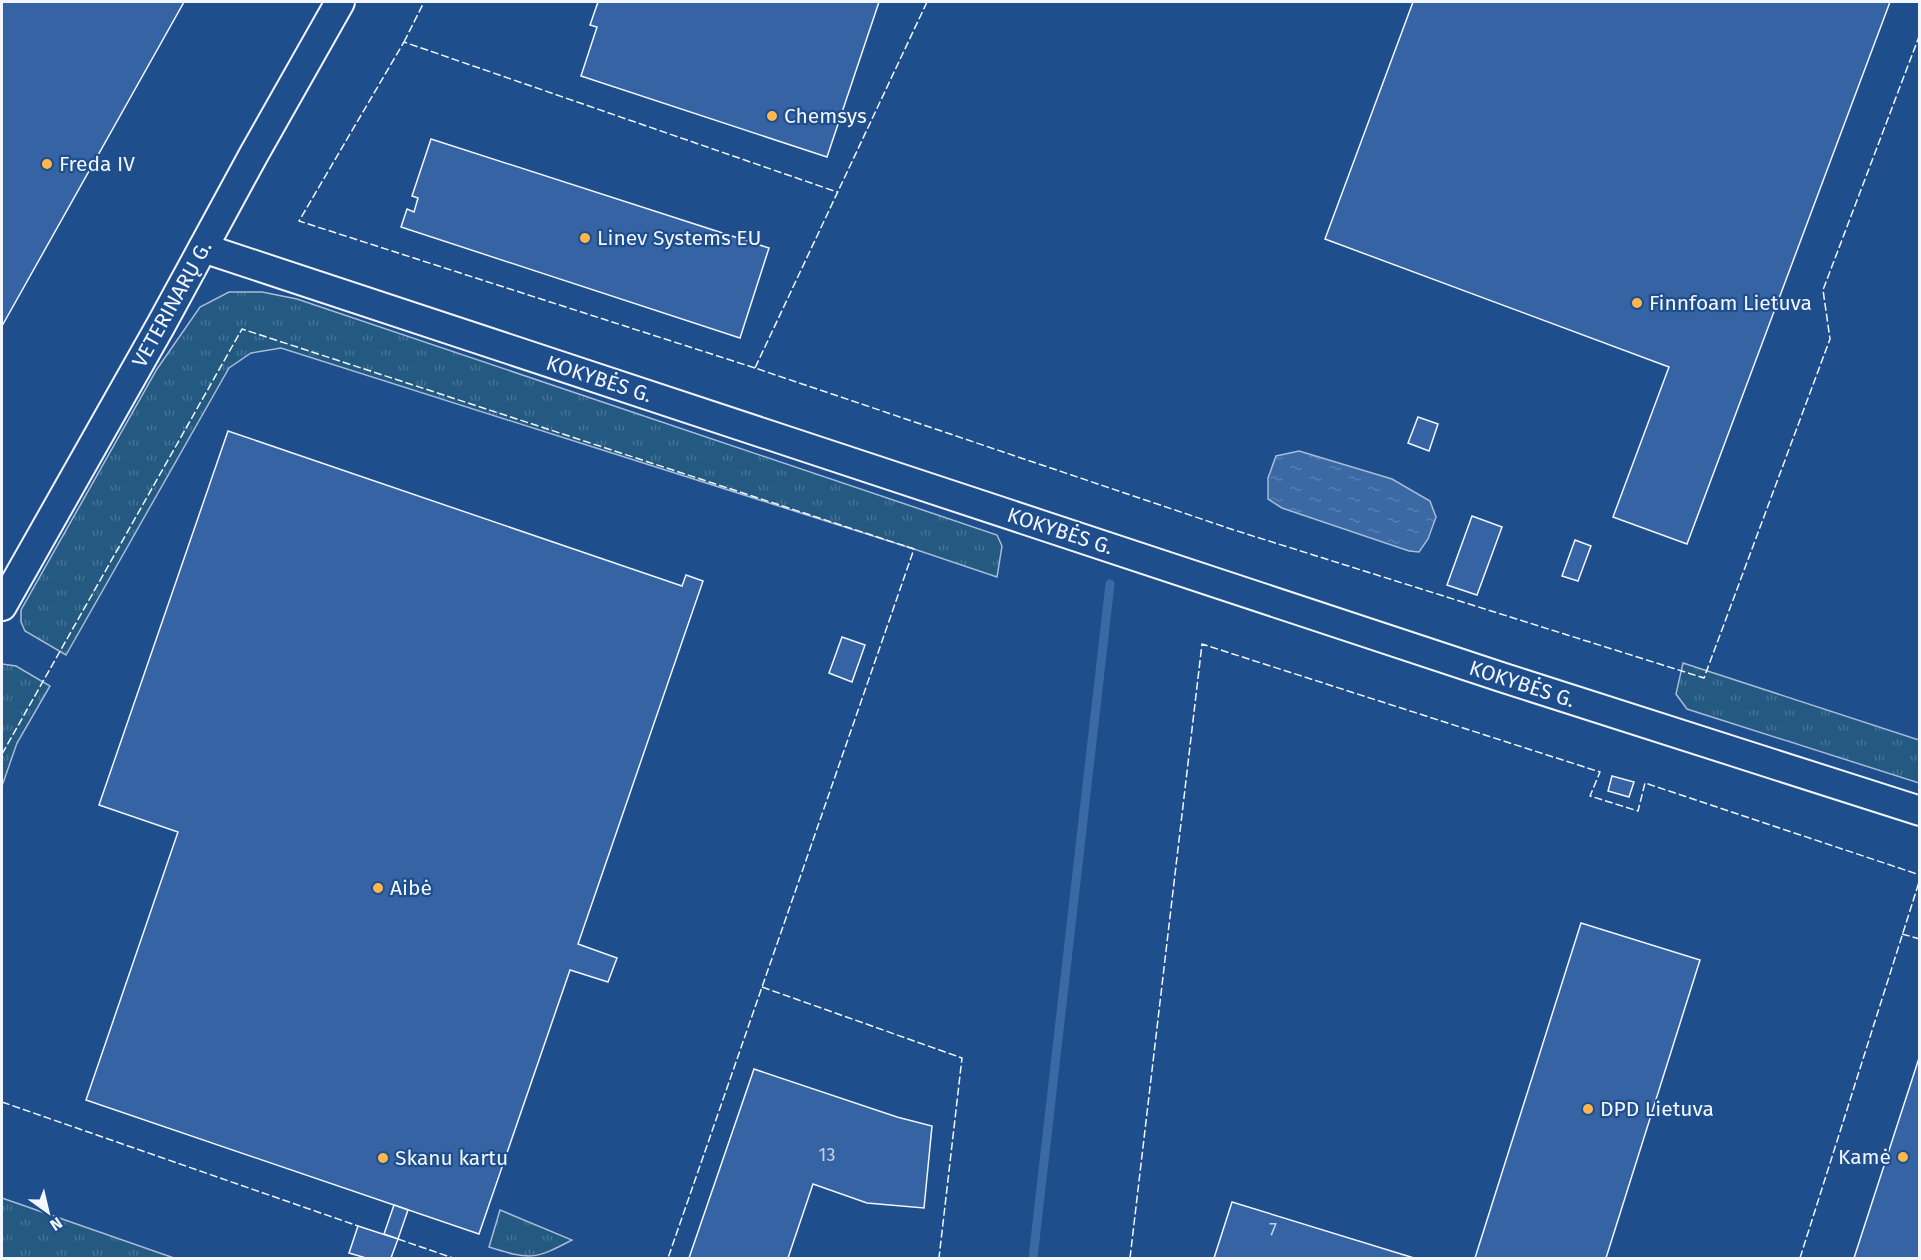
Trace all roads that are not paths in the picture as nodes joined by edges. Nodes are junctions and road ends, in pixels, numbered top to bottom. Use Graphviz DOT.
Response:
graph roads {
  1 [pos="340,2"];
  2 [pos="203,248"];
  3 [pos="2,606"];
  4 [pos="1920,811"];
  1 -- 2 [label="street, VETERINARŲ G."];
  2 -- 3 [label="street, VETERINARŲ G."];
  2 -- 4 [label="street, KOKYBĖS G."];
}
